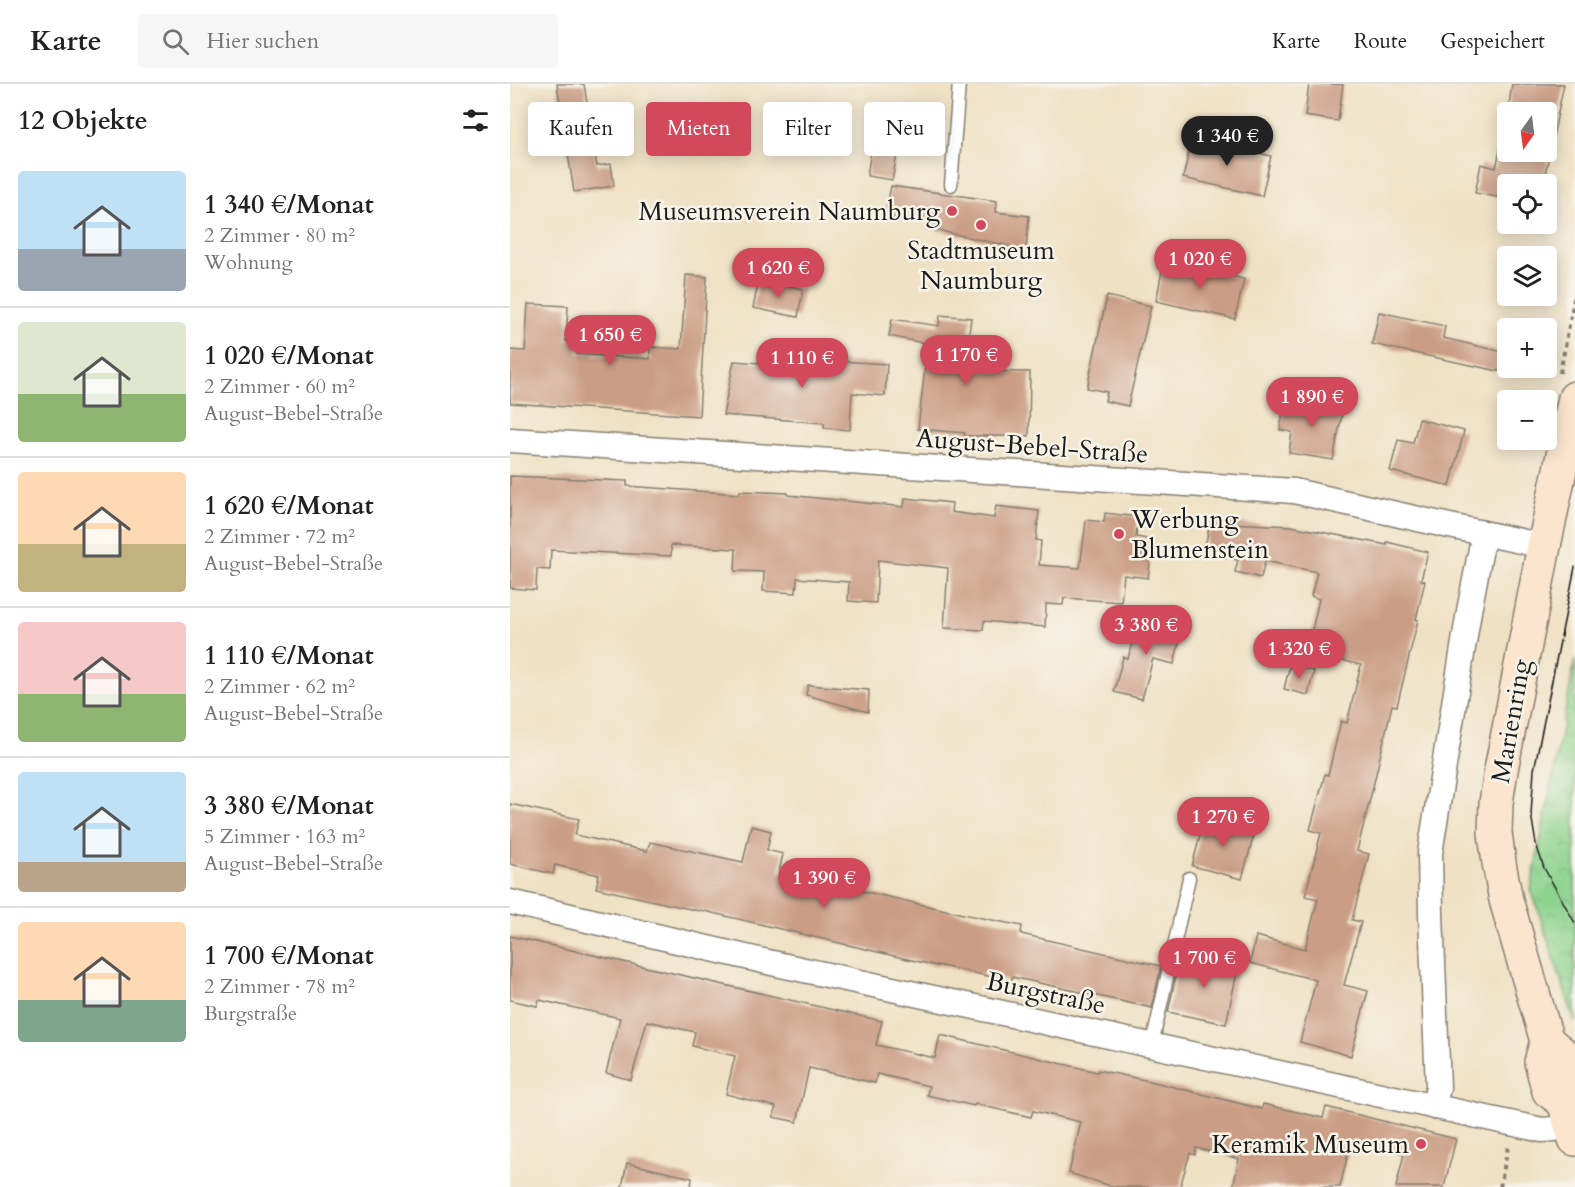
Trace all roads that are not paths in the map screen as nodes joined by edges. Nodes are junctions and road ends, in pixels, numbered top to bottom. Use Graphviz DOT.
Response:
graph roads {
  1 [pos="959,84"];
  2 [pos="951,185"];
  3 [pos="1575,398"];
  4 [pos="510,440"];
  5 [pos="1484,533"];
  6 [pos="1544,546"];
  7 [pos="1189,878"];
  8 [pos="510,902"];
  9 [pos="1152,1045"];
  10 [pos="1434,1107"];
  11 [pos="1570,1122"];
  1 -- 2 [label="lane"];
  3 -- 6 [label="main road, Marienring"];
  4 -- 5 [label="street, August-Bebel-Straße"];
  5 -- 6 [label="street, August-Bebel-Straße"];
  5 -- 10 [label="street"];
  6 -- 11 [label="main road, Marienring"];
  7 -- 9 [label="lane"];
  8 -- 9 [label="street, Burgstraße"];
  9 -- 10 [label="street, Burgstraße"];
  10 -- 11 [label="street, Burgstraße"];
}
